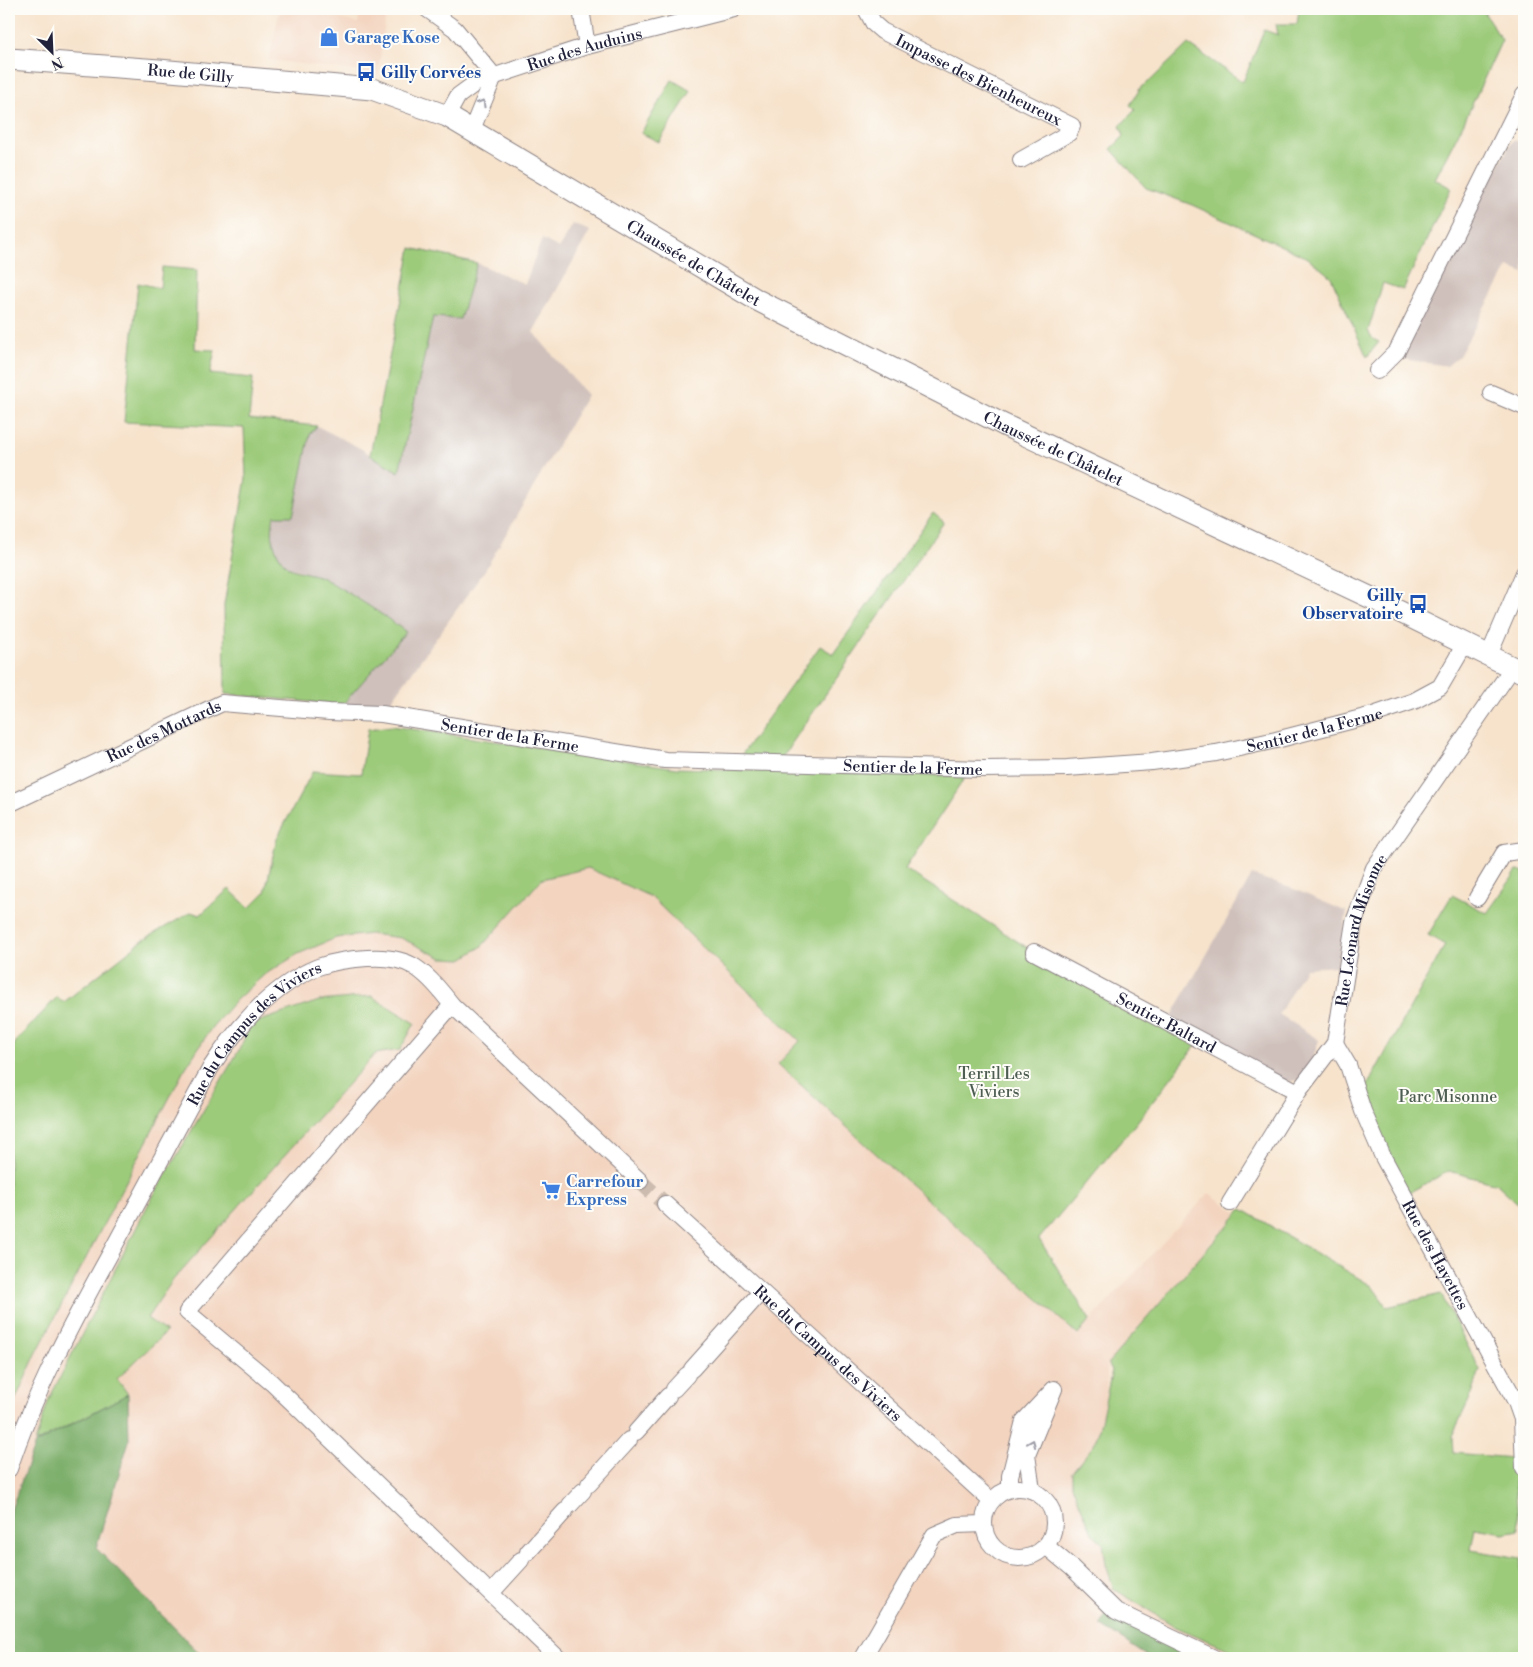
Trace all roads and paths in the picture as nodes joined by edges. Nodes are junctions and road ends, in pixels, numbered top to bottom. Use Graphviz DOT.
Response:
graph roads {
  1 [pos="427,9"];
  2 [pos="581,9"];
  3 [pos="734,9"];
  4 [pos="866,9"];
  5 [pos="587,46"];
  6 [pos="9,60"];
  7 [pos="494,76"];
  8 [pos="1524,95"];
  9 [pos="447,116"];
  10 [pos="472,131"];
  11 [pos="1021,160"];
  12 [pos="1377,371"];
  13 [pos="1491,393"];
  14 [pos="1524,407"];
  15 [pos="1524,574"];
  16 [pos="1465,644"];
  17 [pos="1489,655"];
  18 [pos="1519,670"];
  19 [pos="329,712"];
  20 [pos="9,804"];
  21 [pos="1524,850"];
  22 [pos="1477,898"];
  23 [pos="1034,952"];
  24 [pos="452,1005"];
  25 [pos="1335,1044"];
  26 [pos="1298,1092"];
  27 [pos="640,1181"];
  28 [pos="1230,1203"];
  29 [pos="665,1204"];
  30 [pos="761,1292"];
  31 [pos="1524,1468"];
  32 [pos="9,1469"];
  33 [pos="1010,1489"];
  34 [pos="1032,1490"];
  35 [pos="991,1501"];
  36 [pos="984,1524"];
  37 [pos="1046,1546"];
  38 [pos="491,1593"];
  39 [pos="558,1658"];
  40 [pos="863,1658"];
  41 [pos="1214,1658"];
  1 -- 7 [label="street"];
  2 -- 5 [label="street"];
  3 -- 5 [label="street, Rue des Auduins"];
  4 -- 11 [label="street, Impasse des Bienheureux"];
  5 -- 7 [label="street, Rue des Auduins"];
  6 -- 9 [label="main road, Rue de Gilly"];
  7 -- 9 [label="street, Rue des Auduins"];
  10 -- 7 [label="street, one-way"];
  8 -- 12 [label="street"];
  9 -- 10 [label="main road, Rue de Gilly"];
  10 -- 16 [label="main road, Chaussée de Châtelet"];
  13 -- 14 [label="street"];
  15 -- 17 [label="street"];
  16 -- 17 [label="main road, Chaussée de Châtelet"];
  16 -- 19 [label="street, Sentier de la Ferme"];
  17 -- 18 [label="main road, Chaussée de Châtelet"];
  18 -- 25 [label="street, Rue Léonard Misonne"];
  19 -- 20 [label="street, Rue des Mottards"];
  21 -- 22 [label="street"];
  23 -- 26 [label="street, Sentier Baltard"];
  24 -- 27 [label="street, Rue du Campus des Viviers"];
  24 -- 32 [label="street, Rue du Campus des Viviers"];
  24 -- 38 [label="street"];
  25 -- 26 [label="street, Rue Léonard Misonne"];
  25 -- 31 [label="street, Rue des Hayettes"];
  26 -- 28 [label="street, Rue Léonard Misonne"];
  29 -- 30 [label="street, Rue du Campus des Viviers"];
  30 -- 35 [label="street, Rue du Campus des Viviers"];
  30 -- 38 [label="street"];
  33 -- 34 [label="street"];
  34 -- 33 [label="street, one-way"];
  33 -- 35 [label="street"];
  34 -- 37 [label="street"];
  35 -- 36 [label="street"];
  36 -- 37 [label="street"];
  36 -- 40 [label="street"];
  37 -- 41 [label="street"];
  38 -- 39 [label="street"];
}
